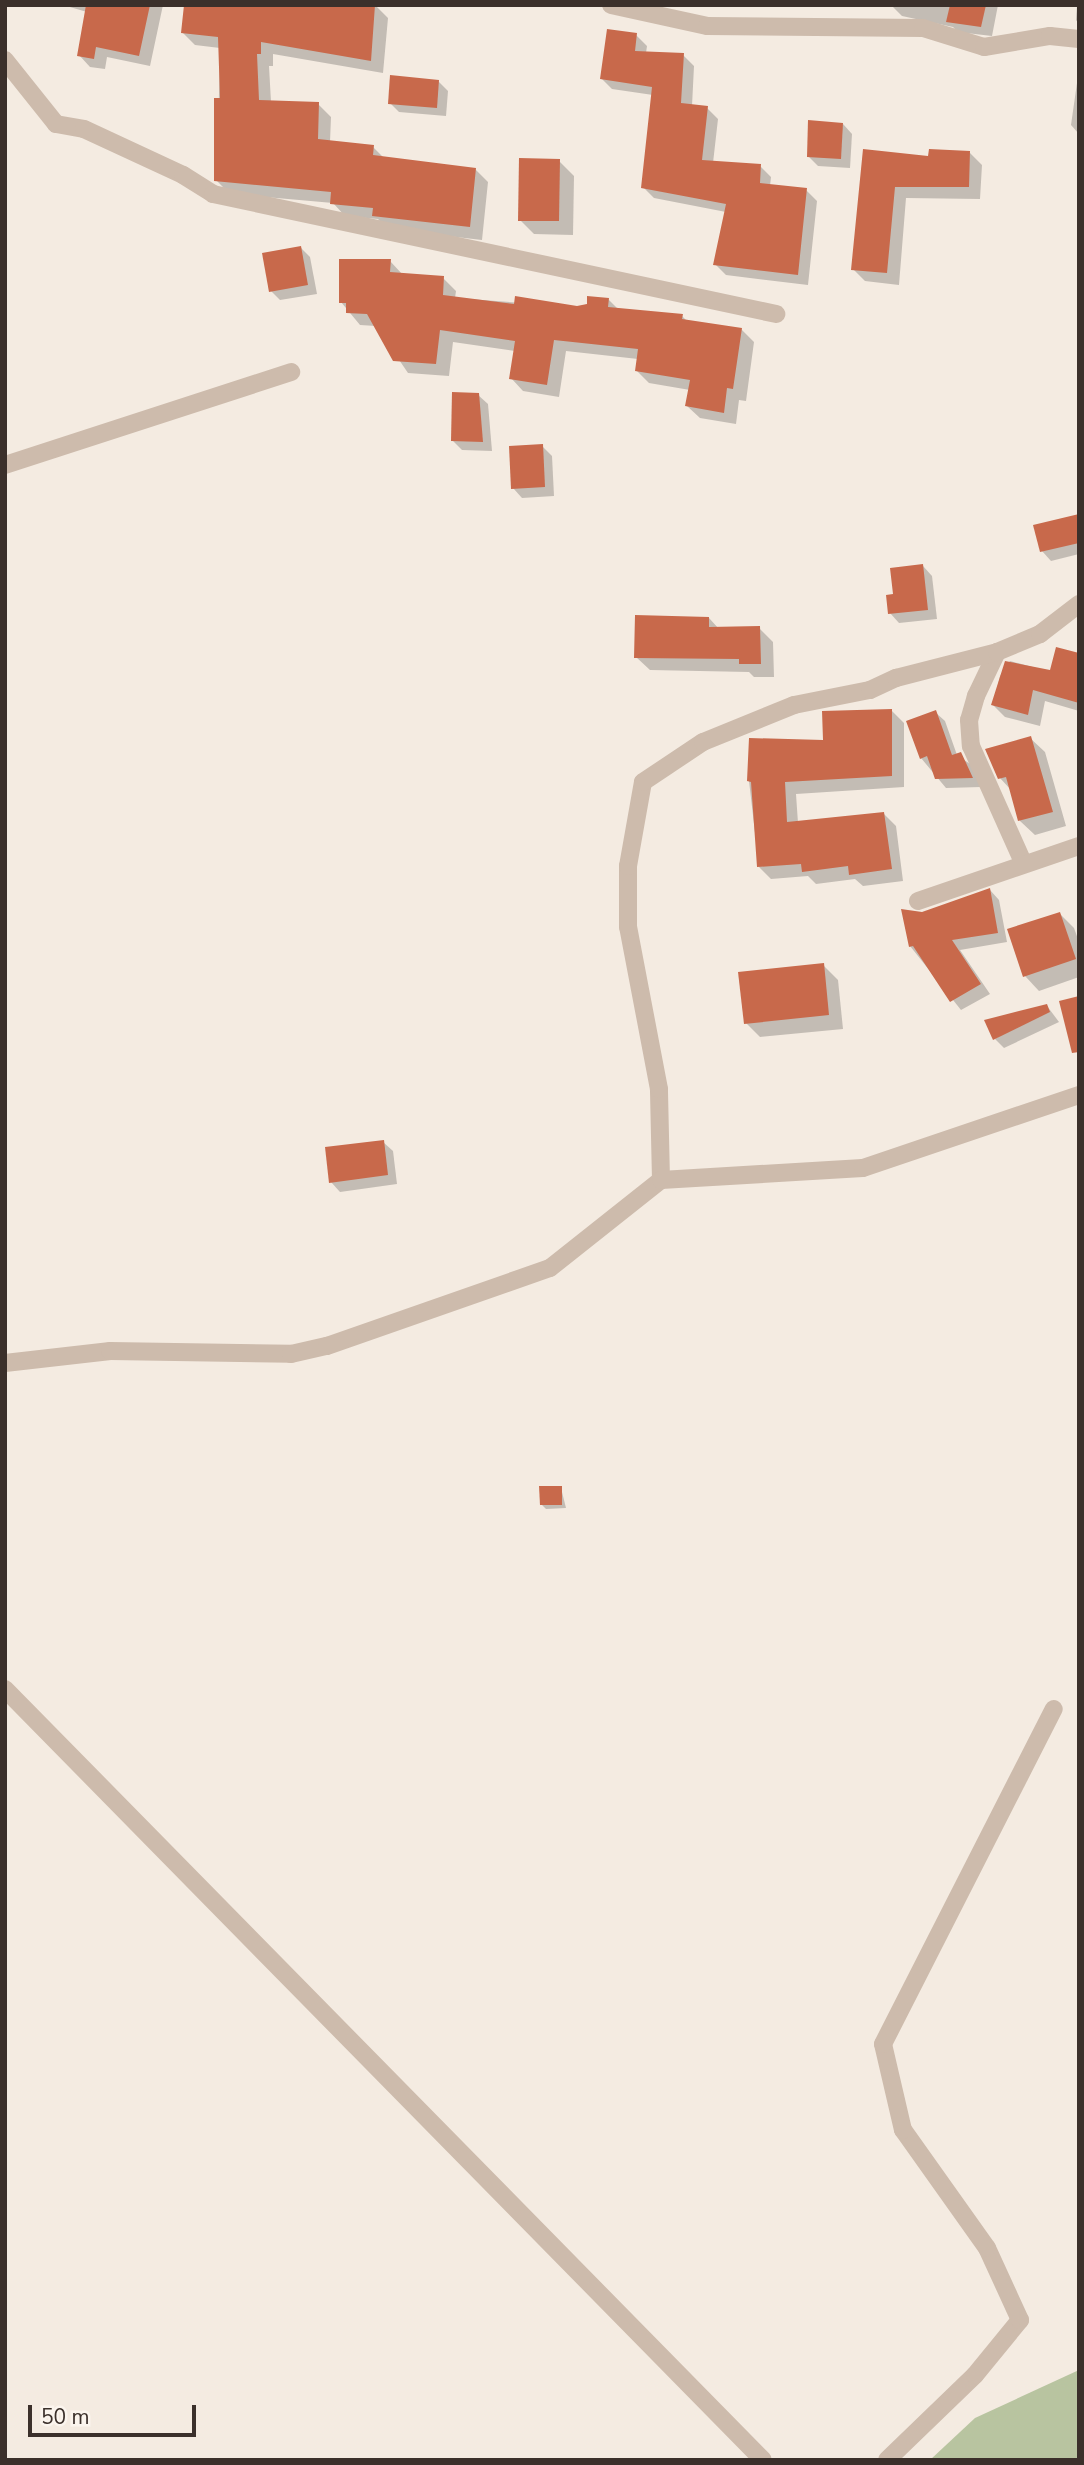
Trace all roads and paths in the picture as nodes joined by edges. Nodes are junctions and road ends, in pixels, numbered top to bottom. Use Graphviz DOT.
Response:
graph roads {
  1 [pos="611,5"];
  2 [pos="1079,39"];
  3 [pos="5,60"];
  4 [pos="776,314"];
  5 [pos="291,372"];
  6 [pos="5,465"];
  7 [pos="1079,604"];
  8 [pos="997,652"];
  9 [pos="1079,846"];
  10 [pos="1023,862"];
  11 [pos="918,901"];
  12 [pos="1079,1095"];
  13 [pos="661,1180"];
  14 [pos="5,1363"];
  15 [pos="5,1689"];
  16 [pos="1054,1709"];
  17 [pos="763,2460"];
  18 [pos="887,2460"];
  1 -- 2 [label="street"];
  3 -- 4 [label="street"];
  5 -- 6 [label="street"];
  7 -- 8 [label="street"];
  8 -- 10 [label="street"];
  8 -- 13 [label="street"];
  9 -- 10 [label="street"];
  10 -- 11 [label="street"];
  12 -- 13 [label="street"];
  13 -- 14 [label="street"];
  15 -- 17 [label="street"];
  16 -- 18 [label="street"];
}
